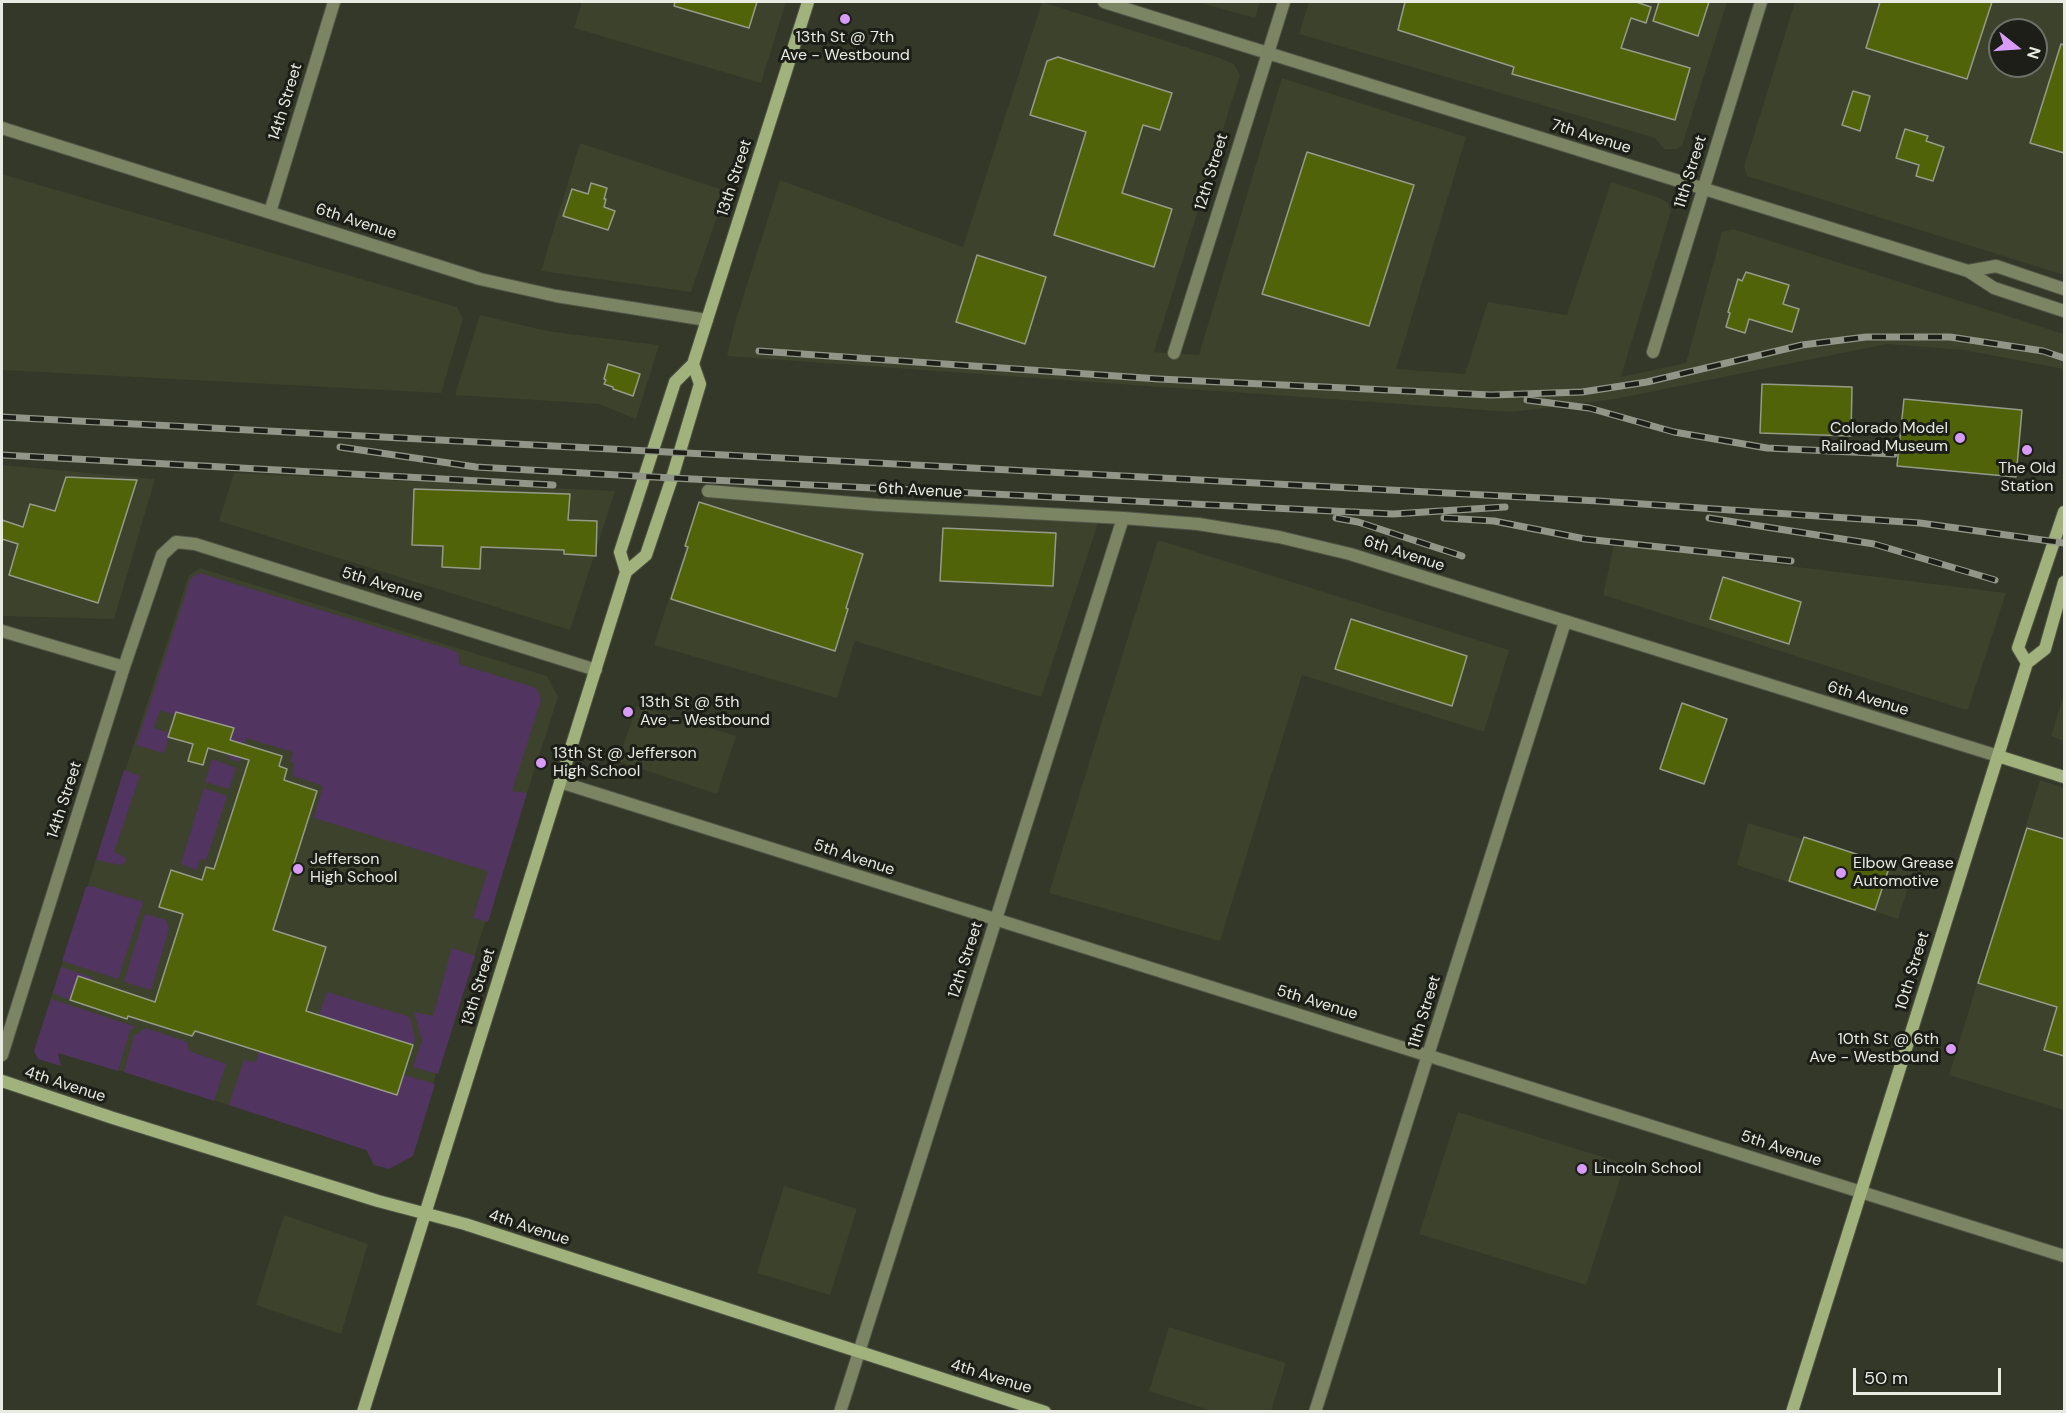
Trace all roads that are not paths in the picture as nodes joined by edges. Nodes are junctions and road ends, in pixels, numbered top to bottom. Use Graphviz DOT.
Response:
graph roads {
  1 [pos="334,2"];
  2 [pos="808,2"];
  3 [pos="1104,2"];
  4 [pos="1284,2"];
  5 [pos="1761,2"];
  6 [pos="1268,53"];
  7 [pos="2,128"];
  8 [pos="1703,189"];
  9 [pos="270,212"];
  10 [pos="1968,271"];
  11 [pos="2064,289"];
  12 [pos="2064,311"];
  13 [pos="707,320"];
  14 [pos="1653,352"];
  15 [pos="1174,353"];
  16 [pos="693,364"];
  17 [pos="708,491"];
  18 [pos="2064,512"];
  19 [pos="1123,518"];
  20 [pos="162,555"];
  21 [pos="626,572"];
  22 [pos="2064,582"];
  23 [pos="1565,622"];
  24 [pos="2,631"];
  25 [pos="2027,663"];
  26 [pos="124,667"];
  27 [pos="596,670"];
  28 [pos="1998,756"];
  29 [pos="2064,777"];
  30 [pos="560,782"];
  31 [pos="996,920"];
  32 [pos="2,1055"];
  33 [pos="1429,1055"];
  34 [pos="2,1081"];
  35 [pos="1861,1192"];
  36 [pos="425,1213"];
  37 [pos="2064,1256"];
  38 [pos="859,1351"];
  39 [pos="363,1412"];
  40 [pos="840,1412"];
  41 [pos="1045,1412"];
  42 [pos="1315,1412"];
  43 [pos="1792,1412"];
  1 -- 9 [label="street, 14th Street"];
  2 -- 13 [label="street, 13th Street"];
  3 -- 6 [label="street, 7th Avenue"];
  4 -- 6 [label="street, 12th Street"];
  5 -- 8 [label="street, 11th Street"];
  6 -- 8 [label="street, 7th Avenue"];
  6 -- 15 [label="street, 12th Street"];
  7 -- 9 [label="street, 6th Avenue"];
  8 -- 10 [label="street, 7th Avenue"];
  8 -- 14 [label="street, 11th Street"];
  9 -- 13 [label="street, 6th Avenue"];
  10 -- 11 [label="street"];
  10 -- 12 [label="street, 7th Avenue"];
  13 -- 16 [label="street, 13th Street"];
  16 -- 21 [label="street, 13th Street"];
  16 -- 21 [label="street, 13th Street"];
  17 -- 19 [label="street, 6th Avenue"];
  18 -- 25 [label="street"];
  19 -- 23 [label="street, 6th Avenue"];
  19 -- 31 [label="street, 12th Street"];
  20 -- 26 [label="street, 14th Street"];
  20 -- 27 [label="street, 5th Avenue"];
  21 -- 27 [label="street, 13th Street"];
  22 -- 25 [label="street, 10th Street"];
  23 -- 28 [label="street, 6th Avenue"];
  23 -- 33 [label="street, 11th Street"];
  24 -- 26 [label="street"];
  25 -- 28 [label="street, 10th Street"];
  26 -- 32 [label="street, 14th Street"];
  27 -- 30 [label="street, 13th Street"];
  28 -- 29 [label="street, 6th Avenue"];
  28 -- 35 [label="street, 10th Street"];
  30 -- 31 [label="street, 5th Avenue"];
  30 -- 36 [label="street, 13th Street"];
  31 -- 33 [label="street, 5th Avenue"];
  31 -- 38 [label="street, 12th Street"];
  33 -- 35 [label="street, 5th Avenue"];
  33 -- 42 [label="street, 11th Street"];
  34 -- 36 [label="street, 4th Avenue"];
  35 -- 37 [label="street, 5th Avenue"];
  35 -- 43 [label="street, 10th Street"];
  36 -- 38 [label="street, 4th Avenue"];
  36 -- 39 [label="street, 13th Street"];
  38 -- 40 [label="street, 12th Street"];
  38 -- 41 [label="street, 4th Avenue"];
}
